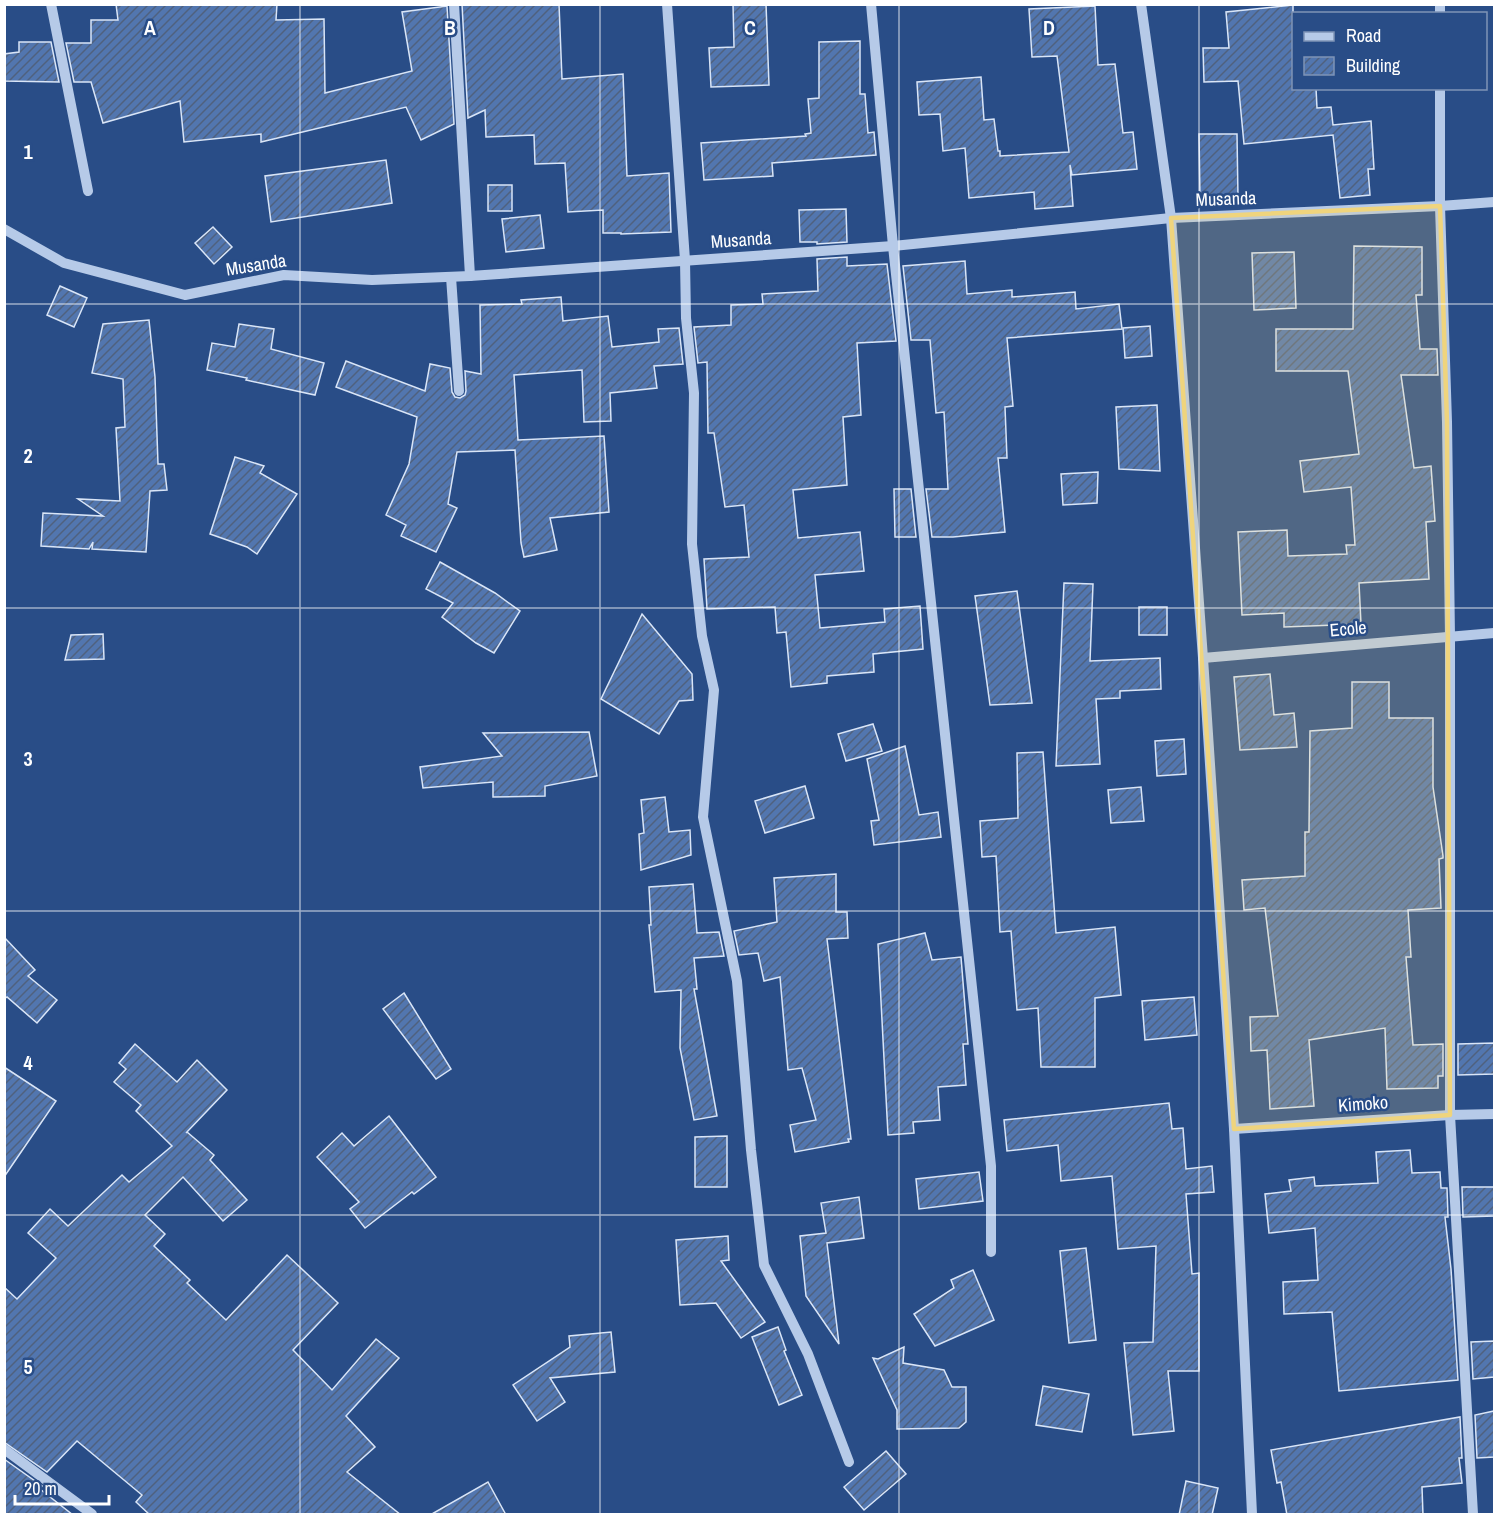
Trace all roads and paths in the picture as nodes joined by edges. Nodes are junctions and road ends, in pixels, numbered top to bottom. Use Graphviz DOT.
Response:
graph roads {
  1 [pos="51,4"];
  2 [pos="454,4"];
  3 [pos="667,4"];
  4 [pos="871,4"];
  5 [pos="1142,4"];
  6 [pos="1440,90"];
  7 [pos="88,191"];
  8 [pos="1494,202"];
  9 [pos="1440,206"];
  10 [pos="1171,218"];
  11 [pos="4,229"];
  12 [pos="893,246"];
  13 [pos="685,260"];
  14 [pos="470,276"];
  15 [pos="452,277"];
  16 [pos="459,391"];
  17 [pos="1494,633"];
  18 [pos="1450,637"];
  19 [pos="1203,658"];
  20 [pos="1494,1114"];
  21 [pos="1450,1115"];
  22 [pos="1234,1129"];
  23 [pos="992,1252"];
  24 [pos="4,1449"];
  25 [pos="849,1462"];
  26 [pos="92,1515"];
  27 [pos="1252,1515"];
  28 [pos="1473,1515"];
  1 -- 7 [label="street"];
  2 -- 14 [label="street"];
  3 -- 13 [label="street"];
  4 -- 12 [label="street"];
  5 -- 10 [label="street"];
  6 -- 9 [label="street"];
  8 -- 9 [label="street, Musanda"];
  9 -- 10 [label="street, Musanda"];
  9 -- 18 [label="street"];
  10 -- 12 [label="street, Musanda"];
  10 -- 19 [label="street"];
  11 -- 15 [label="street, Musanda"];
  12 -- 13 [label="street, Musanda"];
  12 -- 23 [label="street"];
  13 -- 14 [label="street, Musanda"];
  13 -- 25 [label="street"];
  14 -- 15 [label="street, Musanda"];
  15 -- 16 [label="street"];
  17 -- 18 [label="street, Ecole"];
  18 -- 19 [label="street, Ecole"];
  18 -- 21 [label="street"];
  19 -- 22 [label="street"];
  20 -- 21 [label="street, Kimoko"];
  21 -- 22 [label="street, Kimoko"];
  21 -- 28 [label="street"];
  22 -- 27 [label="street"];
  24 -- 26 [label="street"];
}
